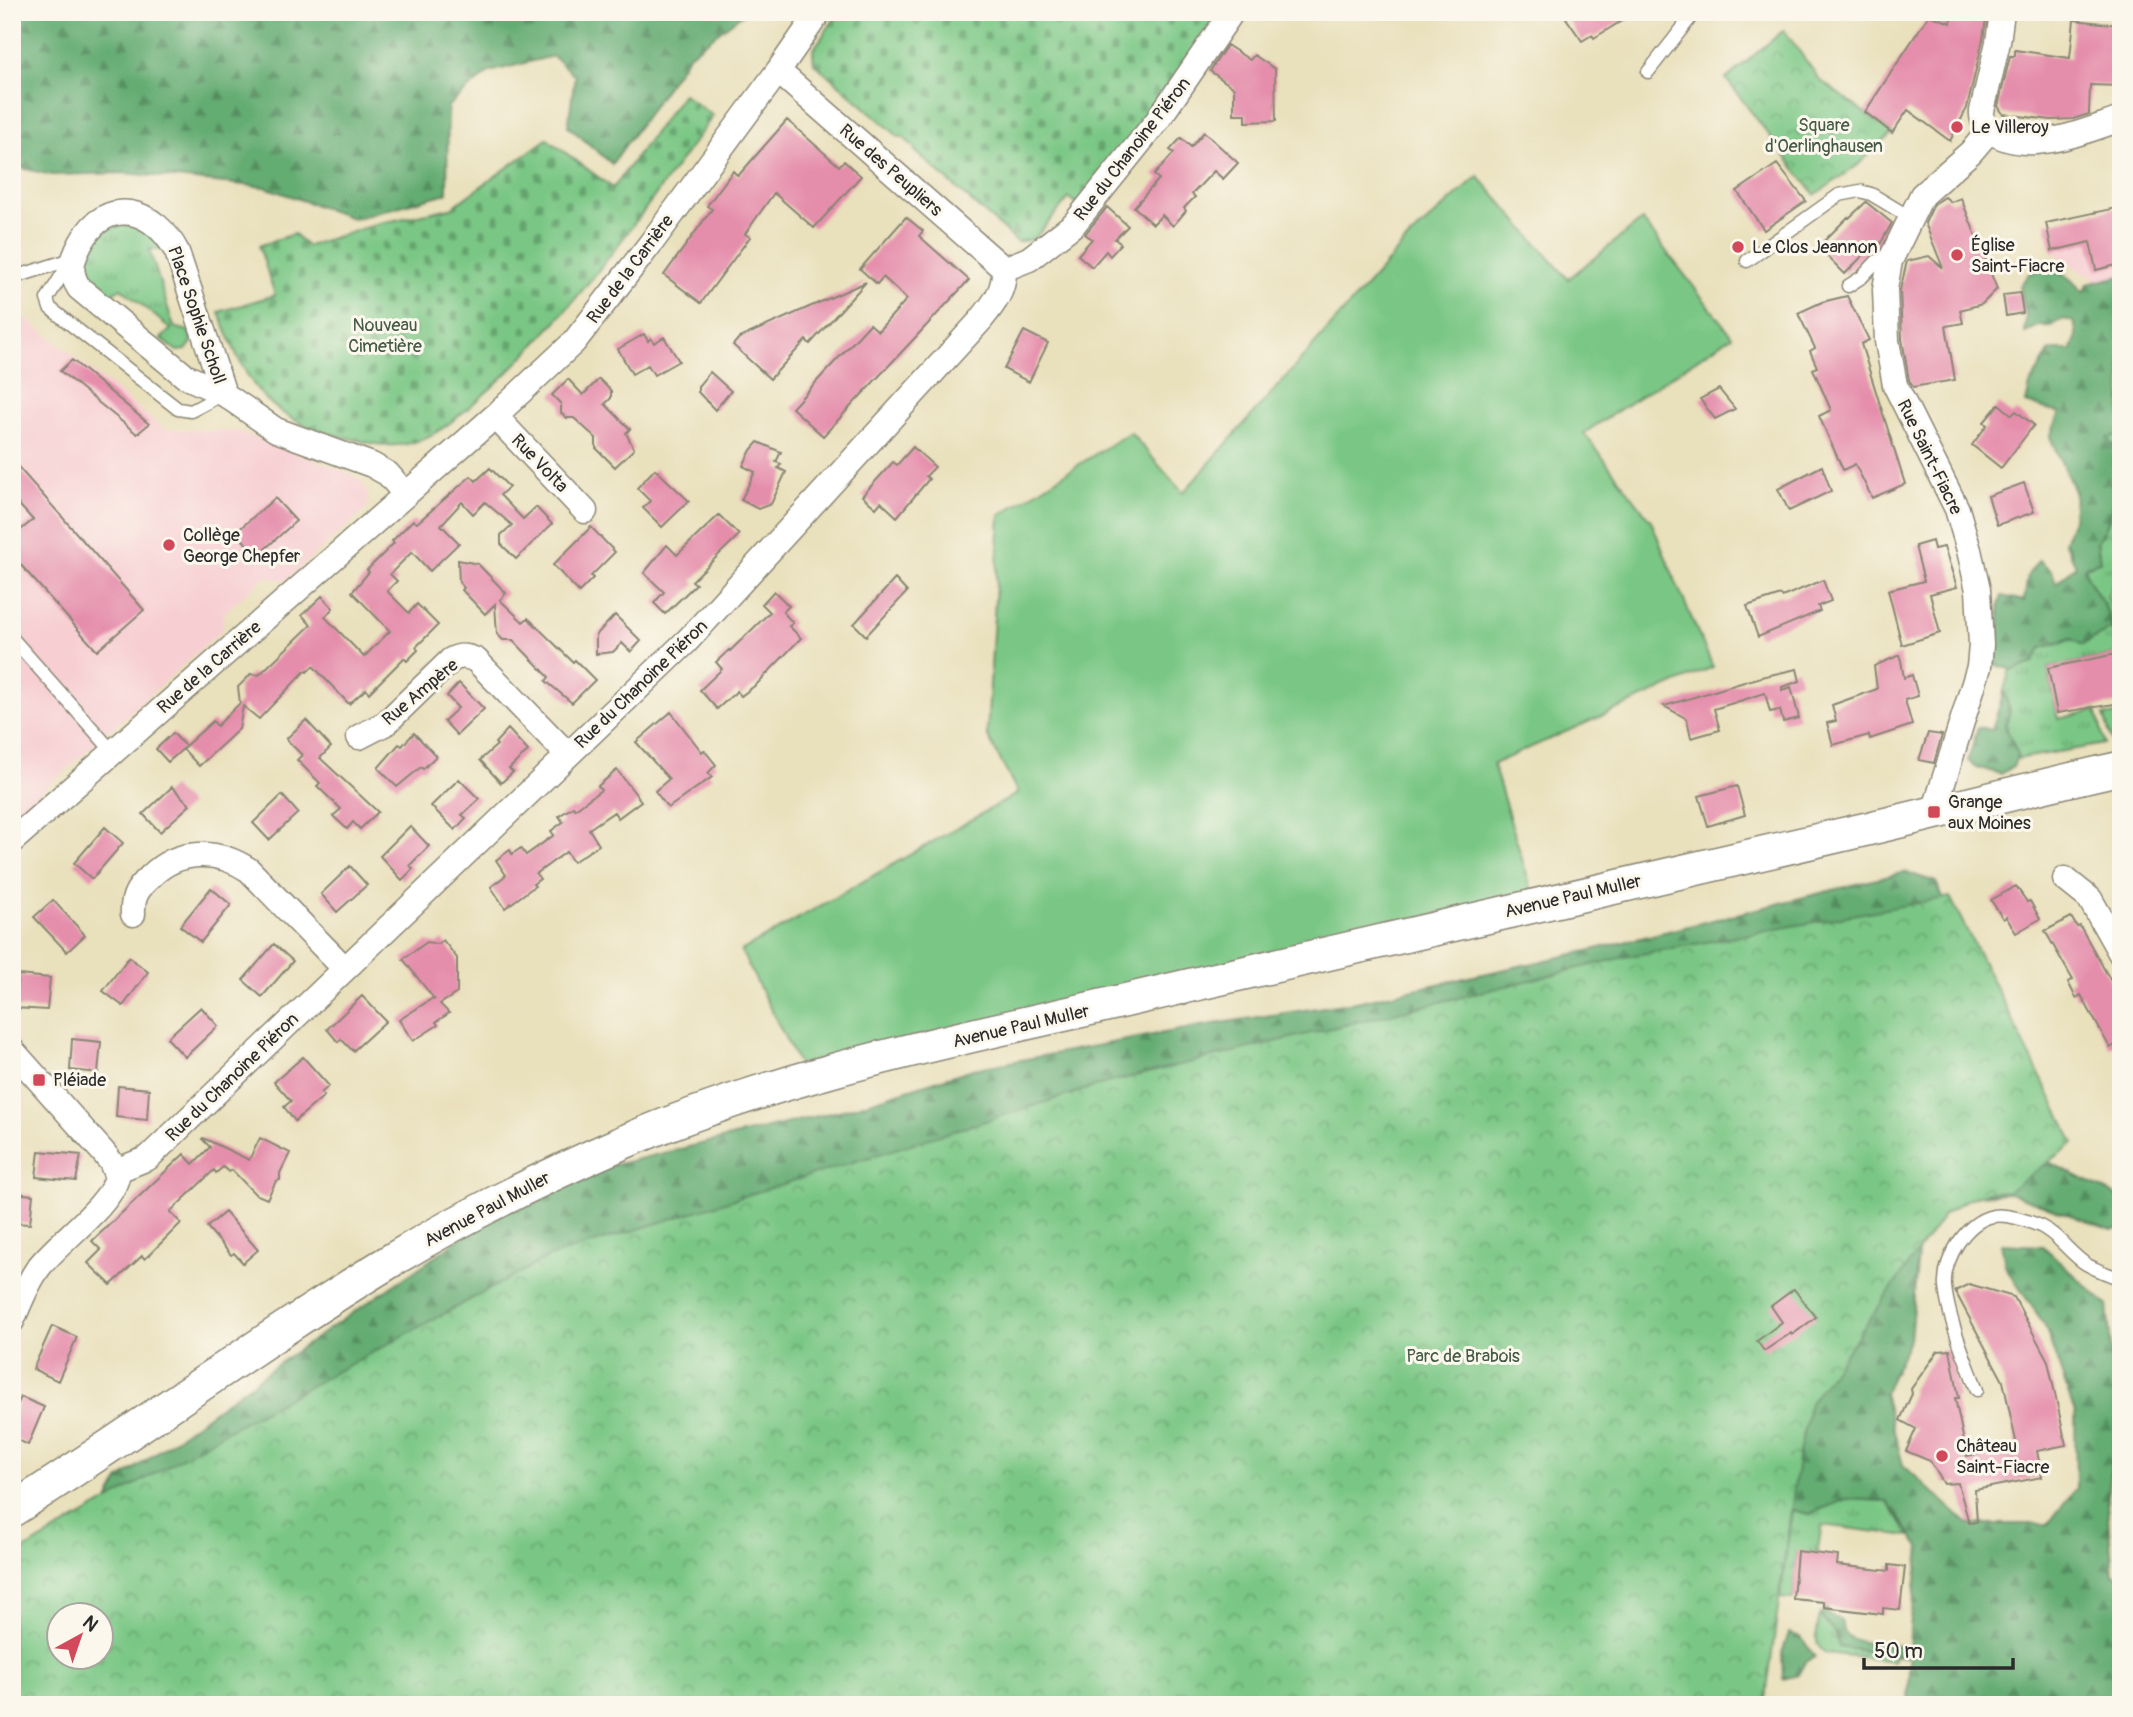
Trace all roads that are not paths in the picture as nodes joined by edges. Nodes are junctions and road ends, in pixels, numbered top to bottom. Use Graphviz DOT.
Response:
graph roads {
  1 [pos="819,12"];
  2 [pos="1232,12"];
  3 [pos="1695,12"];
  4 [pos="2002,12"];
  5 [pos="778,72"];
  6 [pos="1647,72"];
  7 [pos="2121,119"];
  8 [pos="1989,131"];
  9 [pos="1911,218"];
  10 [pos="72,259"];
  11 [pos="1747,261"];
  12 [pos="1889,261"];
  13 [pos="1004,269"];
  14 [pos="12,278"];
  15 [pos="1848,286"];
  16 [pos="224,394"];
  17 [pos="495,416"];
  18 [pos="405,494"];
  19 [pos="585,511"];
  20 [pos="12,638"];
  21 [pos="359,737"];
  22 [pos="113,752"];
  23 [pos="568,755"];
  24 [pos="2121,768"];
  25 [pos="1934,812"];
  26 [pos="12,841"];
  27 [pos="2065,879"];
  28 [pos="133,914"];
  29 [pos="2121,954"];
  30 [pos="345,969"];
  31 [pos="12,1050"];
  32 [pos="116,1171"];
  33 [pos="2121,1279"];
  34 [pos="12,1321"];
  35 [pos="1977,1390"];
  36 [pos="12,1510"];
  1 -- 5 [label="street, Rue de la Carrière"];
  2 -- 13 [label="street, Rue du Chanoine Piéron"];
  3 -- 6 [label="lane"];
  4 -- 8 [label="street"];
  5 -- 13 [label="street, Rue des Peupliers"];
  5 -- 17 [label="street, Rue de la Carrière"];
  7 -- 8 [label="street"];
  8 -- 9 [label="street, Rue Saint-Fiacre"];
  9 -- 11 [label="lane"];
  9 -- 12 [label="street, Rue Saint-Fiacre"];
  10 -- 14 [label="lane"];
  10 -- 16 [label="street, Place Sophie Scholl"];
  10 -- 16 [label="lane"];
  10 -- 16 [label="street, Place Sophie Scholl"];
  12 -- 15 [label="lane"];
  12 -- 25 [label="street, Rue Saint-Fiacre"];
  13 -- 23 [label="street, Rue du Chanoine Piéron"];
  16 -- 18 [label="street"];
  17 -- 18 [label="street, Rue de la Carrière"];
  17 -- 19 [label="street, Rue Volta"];
  18 -- 22 [label="street, Rue de la Carrière"];
  20 -- 22 [label="lane"];
  21 -- 23 [label="street, Rue Ampère"];
  22 -- 26 [label="street, Rue de la Carrière"];
  23 -- 30 [label="street, Rue du Chanoine Piéron"];
  24 -- 25 [label="main road, Avenue Paul Muller"];
  25 -- 36 [label="main road, Avenue Paul Muller"];
  27 -- 29 [label="street"];
  28 -- 30 [label="street"];
  30 -- 32 [label="street, Rue du Chanoine Piéron"];
  31 -- 32 [label="street"];
  32 -- 34 [label="street"];
  33 -- 35 [label="lane"];
}
